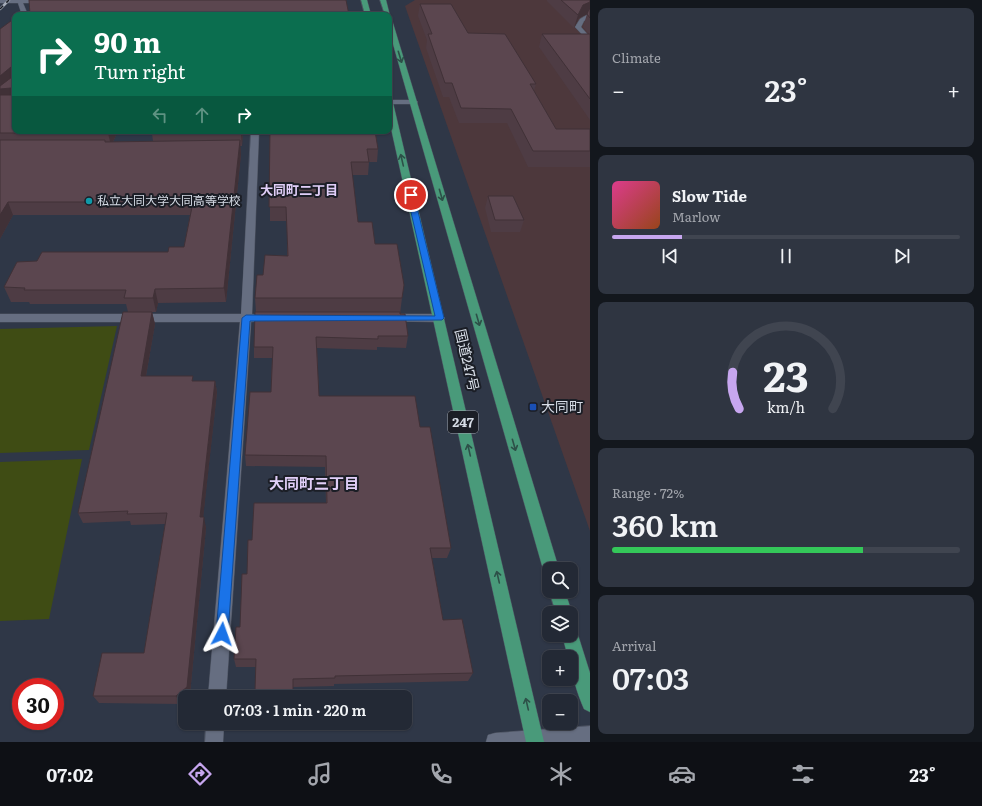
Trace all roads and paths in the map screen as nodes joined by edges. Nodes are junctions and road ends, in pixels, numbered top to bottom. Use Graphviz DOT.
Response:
graph roads {
  1 [pos="364,0"];
  2 [pos="383,0"];
  3 [pos="20,1"];
  4 [pos="52,1"];
  5 [pos="0,2"];
  6 [pos="24,12"];
  7 [pos="367,12"];
  8 [pos="387,12"];
  9 [pos="590,15"];
  10 [pos="392,30"];
  11 [pos="590,41"];
  12 [pos="414,102"];
  13 [pos="392,103"];
  14 [pos="392,116"];
  15 [pos="254,134"];
  16 [pos="0,318"];
  17 [pos="246,318"];
  18 [pos="261,318"];
  19 [pos="378,318"];
  20 [pos="439,318"];
  21 [pos="549,562"];
  22 [pos="572,642"];
  23 [pos="218,690"];
  24 [pos="590,703"];
  25 [pos="215,730"];
  26 [pos="590,735"];
  27 [pos="535,741"];
  28 [pos="214,742"];
  29 [pos="494,742"];
  1 -- 7 [label="highway"];
  2 -- 8 [label="highway"];
  3 -- 4 [label="street"];
  3 -- 5 [label="street"];
  3 -- 6 [label="street"];
  9 -- 11 [label="street"];
  10 -- 12 [label="highway, 国道247号, one-way"];
  12 -- 13 [label="street"];
  12 -- 21 [label="highway, 国道247号, one-way"];
  20 -- 14 [label="highway, 国道247号 / 247, one-way"];
  15 -- 17 [label="street"];
  16 -- 17 [label="street"];
  17 -- 18 [label="street"];
  17 -- 23 [label="street"];
  19 -- 20 [label="street"];
  27 -- 20 [label="highway, 国道247号 / 247, one-way"];
  22 -- 24 [label="highway"];
  25 -- 28 [label="street"];
  26 -- 27 [label="street"];
  27 -- 29 [label="street"];
}
